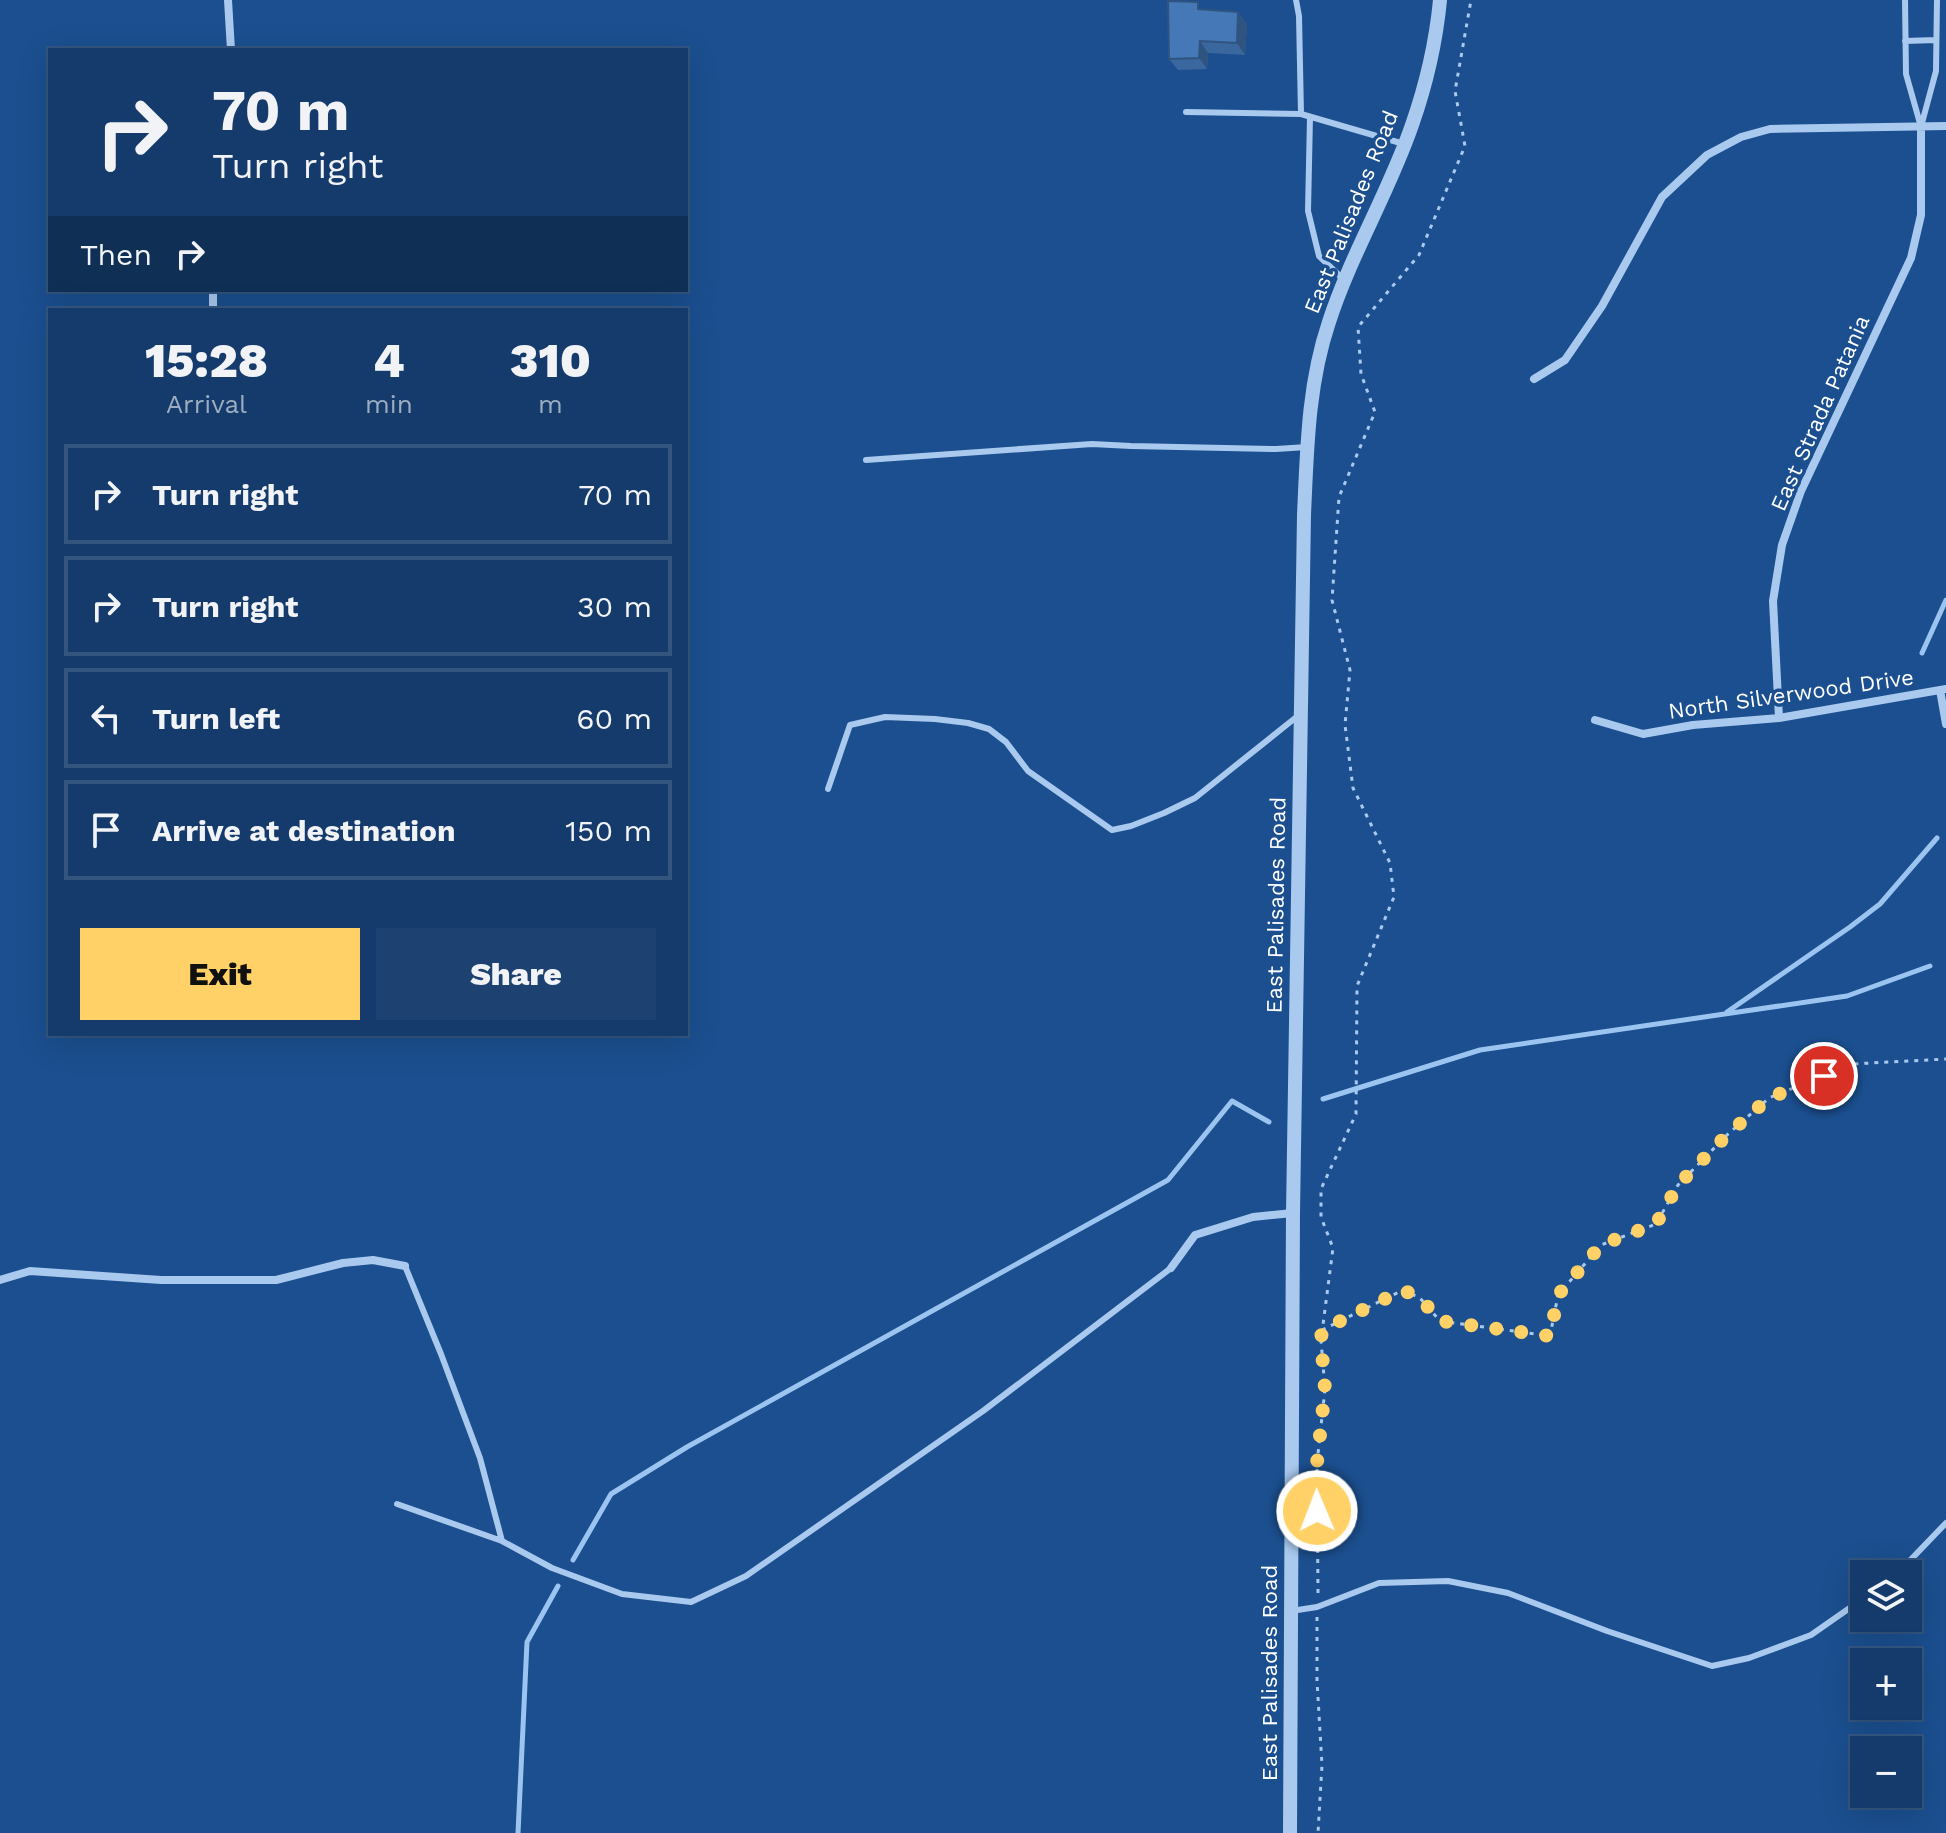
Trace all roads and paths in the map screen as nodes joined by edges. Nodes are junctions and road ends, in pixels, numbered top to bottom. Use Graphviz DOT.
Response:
graph roads {
  1 [pos="228,0"];
  2 [pos="1296,0"];
  3 [pos="1440,0"];
  4 [pos="1471,0"];
  5 [pos="1905,0"];
  6 [pos="1937,0"];
  7 [pos="1936,40"];
  8 [pos="1905,41"];
  9 [pos="231,48"];
  10 [pos="1186,112"];
  11 [pos="1301,114"];
  12 [pos="1310,117"];
  13 [pos="1946,126"];
  14 [pos="1921,127"];
  15 [pos="1404,144"];
  16 [pos="1344,280"];
  17 [pos="1534,379"];
  18 [pos="1307,447"];
  19 [pos="866,460"];
  20 [pos="1943,690"];
  21 [pos="1302,713"];
  22 [pos="1779,718"];
  23 [pos="1595,720"];
  24 [pos="1946,724"];
  25 [pos="828,789"];
  26 [pos="1946,1059"];
  27 [pos="1293,1213"];
  28 [pos="405,1266"];
  29 [pos="1171,1268"];
  30 [pos="0,1280"];
  31 [pos="1322,1330"];
  32 [pos="397,1504"];
  33 [pos="1946,1523"];
  34 [pos="502,1541"];
  35 [pos="1910,1560"];
  36 [pos="1317,1607"];
  37 [pos="1850,1608"];
  38 [pos="1291,1611"];
  39 [pos="1290,1833"];
  40 [pos="1318,1833"];
  1 -- 9 [label="street"];
  2 -- 11 [label="lane"];
  3 -- 15 [label="street, East Palisades Road"];
  4 -- 31 [label="path"];
  5 -- 8 [label="lane"];
  6 -- 7 [label="lane"];
  7 -- 8 [label="lane"];
  7 -- 14 [label="lane"];
  8 -- 14 [label="lane"];
  10 -- 11 [label="lane"];
  11 -- 12 [label="lane"];
  12 -- 15 [label="lane"];
  12 -- 16 [label="lane"];
  13 -- 14 [label="street"];
  14 -- 17 [label="street"];
  14 -- 22 [label="street, East Strada Patania"];
  15 -- 16 [label="street, East Palisades Road"];
  16 -- 18 [label="street, East Palisades Road"];
  18 -- 19 [label="lane"];
  18 -- 21 [label="street, East Palisades Road"];
  20 -- 22 [label="street, North Silverwood Drive"];
  20 -- 24 [label="street"];
  21 -- 25 [label="lane"];
  21 -- 27 [label="street, East Palisades Road"];
  22 -- 23 [label="street, North Silverwood Drive"];
  26 -- 31 [label="path"];
  27 -- 29 [label="street"];
  27 -- 38 [label="street, East Palisades Road"];
  28 -- 30 [label="street"];
  28 -- 34 [label="lane"];
  29 -- 34 [label="lane"];
  31 -- 36 [label="path"];
  32 -- 34 [label="lane"];
  33 -- 35 [label="lane"];
  36 -- 37 [label="lane"];
  36 -- 38 [label="lane"];
  36 -- 40 [label="path"];
  38 -- 39 [label="street, East Palisades Road"];
}
